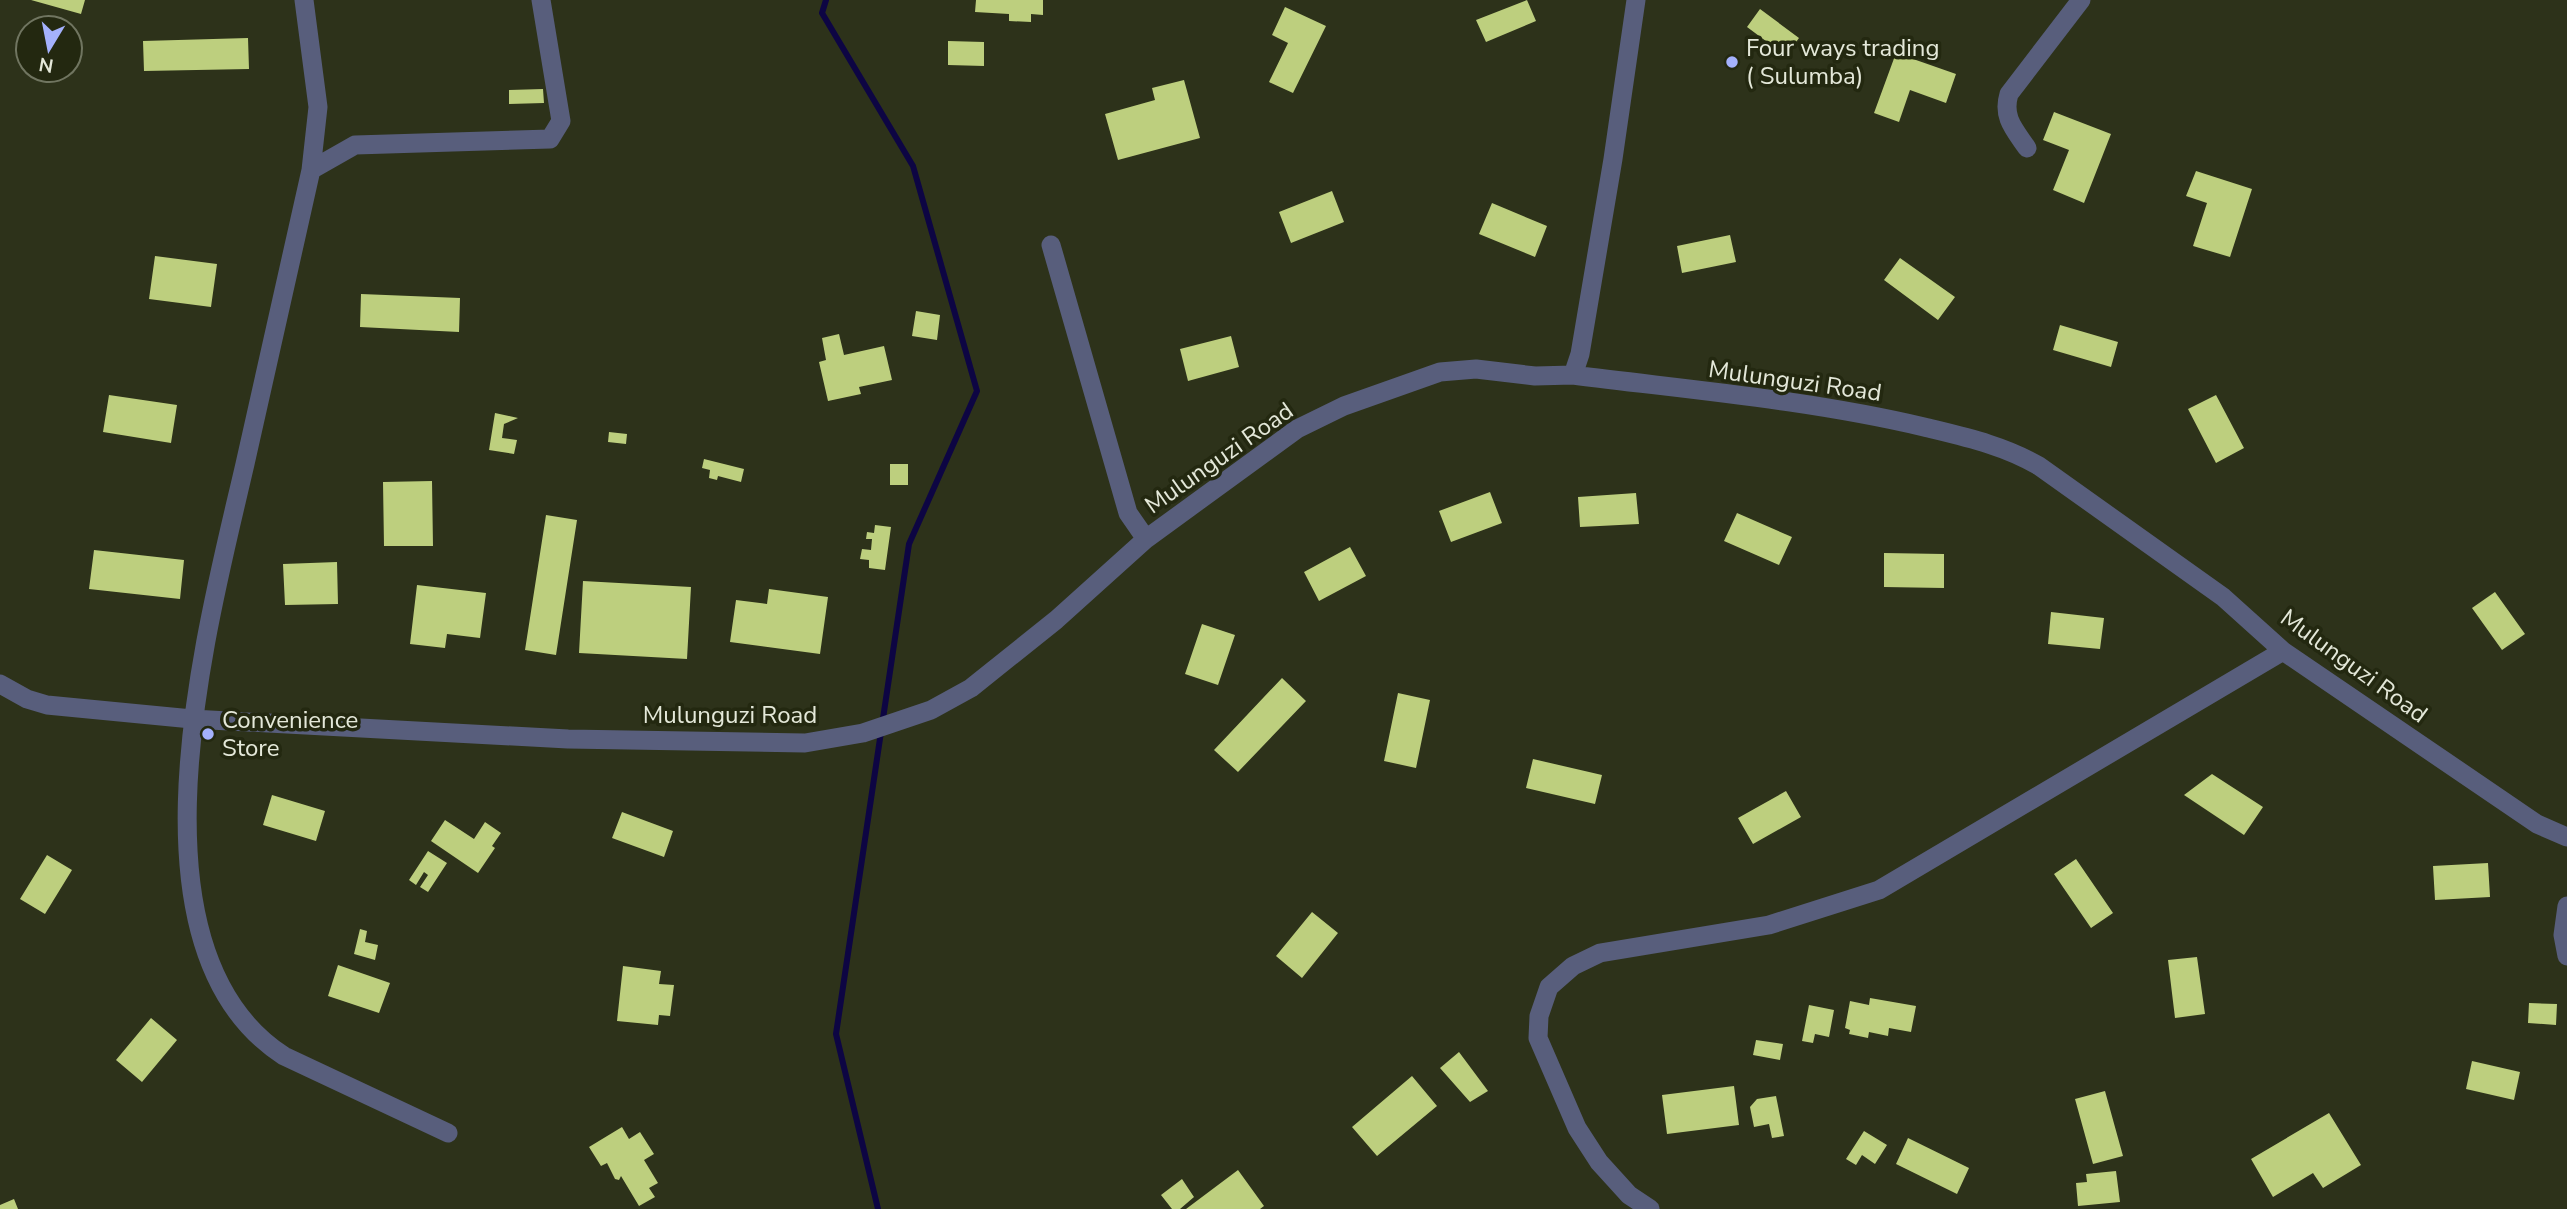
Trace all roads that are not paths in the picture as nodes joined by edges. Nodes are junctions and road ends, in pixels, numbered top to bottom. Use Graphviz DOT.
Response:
graph roads {
  1 [pos="304,0"];
  2 [pos="541,0"];
  3 [pos="1636,0"];
  4 [pos="2081,0"];
  5 [pos="2027,148"];
  6 [pos="311,170"];
  7 [pos="1051,245"];
  8 [pos="1573,375"];
  9 [pos="1146,539"];
  10 [pos="2283,651"];
  11 [pos="0,684"];
  12 [pos="192,719"];
  13 [pos="2567,837"];
  14 [pos="2567,906"];
  15 [pos="2567,956"];
  16 [pos="448,1133"];
  17 [pos="1650,1209"];
  1 -- 6 [label="street"];
  2 -- 6 [label="street"];
  3 -- 8 [label="street"];
  4 -- 5 [label="street"];
  6 -- 12 [label="street"];
  7 -- 9 [label="street"];
  8 -- 9 [label="street, Mulunguzi Road"];
  8 -- 10 [label="street, Mulunguzi Road"];
  9 -- 12 [label="street, Mulunguzi Road"];
  10 -- 13 [label="street, Mulunguzi Road"];
  10 -- 17 [label="street"];
  11 -- 12 [label="street, Mulunguzi Road"];
  12 -- 16 [label="street"];
  14 -- 15 [label="street"];
}
